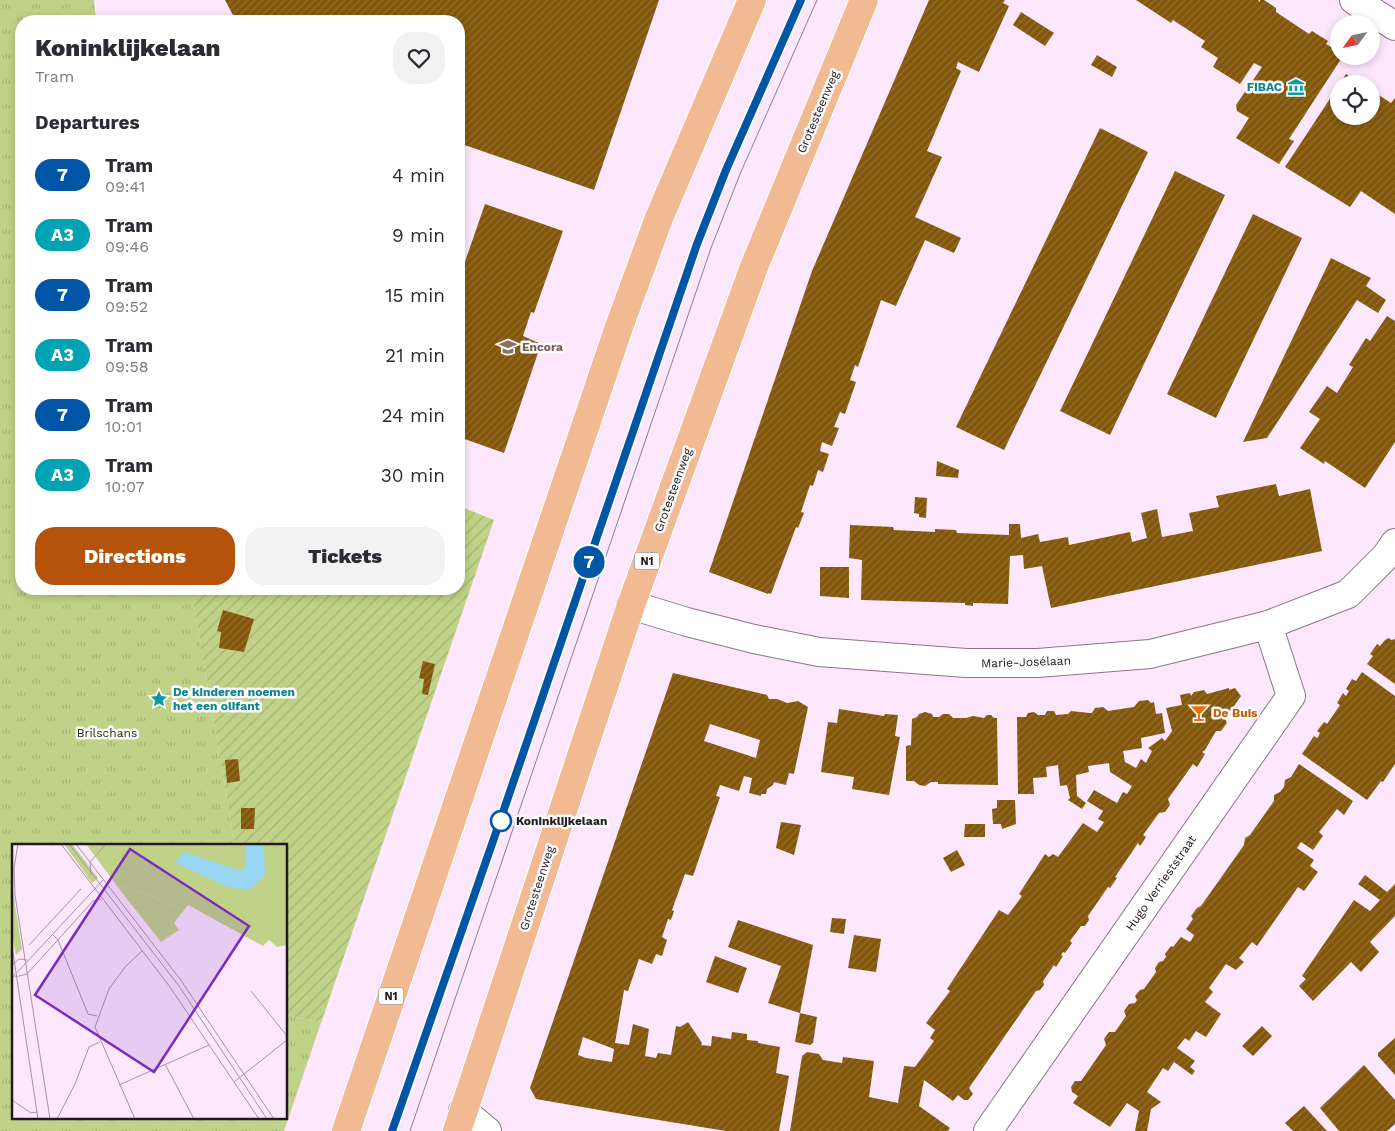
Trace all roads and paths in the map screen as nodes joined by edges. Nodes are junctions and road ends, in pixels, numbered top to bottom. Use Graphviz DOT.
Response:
graph roads {
  1 [pos="752,0"];
  2 [pos="864,0"];
  3 [pos="1354,0"];
  4 [pos="1395,26"];
  5 [pos="1395,544"];
  6 [pos="631,605"];
  7 [pos="1268,625"];
  8 [pos="460,1121"];
  9 [pos="346,1131"];
  10 [pos="487,1131"];
  11 [pos="988,1131"];
  1 -- 9 [label="main road, N1"];
  2 -- 6 [label="main road, Grotesteenweg / N1"];
  3 -- 4 [label="street"];
  5 -- 7 [label="street, Marie-Josélaan"];
  6 -- 7 [label="street, Marie-Josélaan"];
  6 -- 8 [label="main road, Grotesteenweg / N1"];
  7 -- 11 [label="street, Hugo Verrieststraat"];
  8 -- 10 [label="street"];
}
